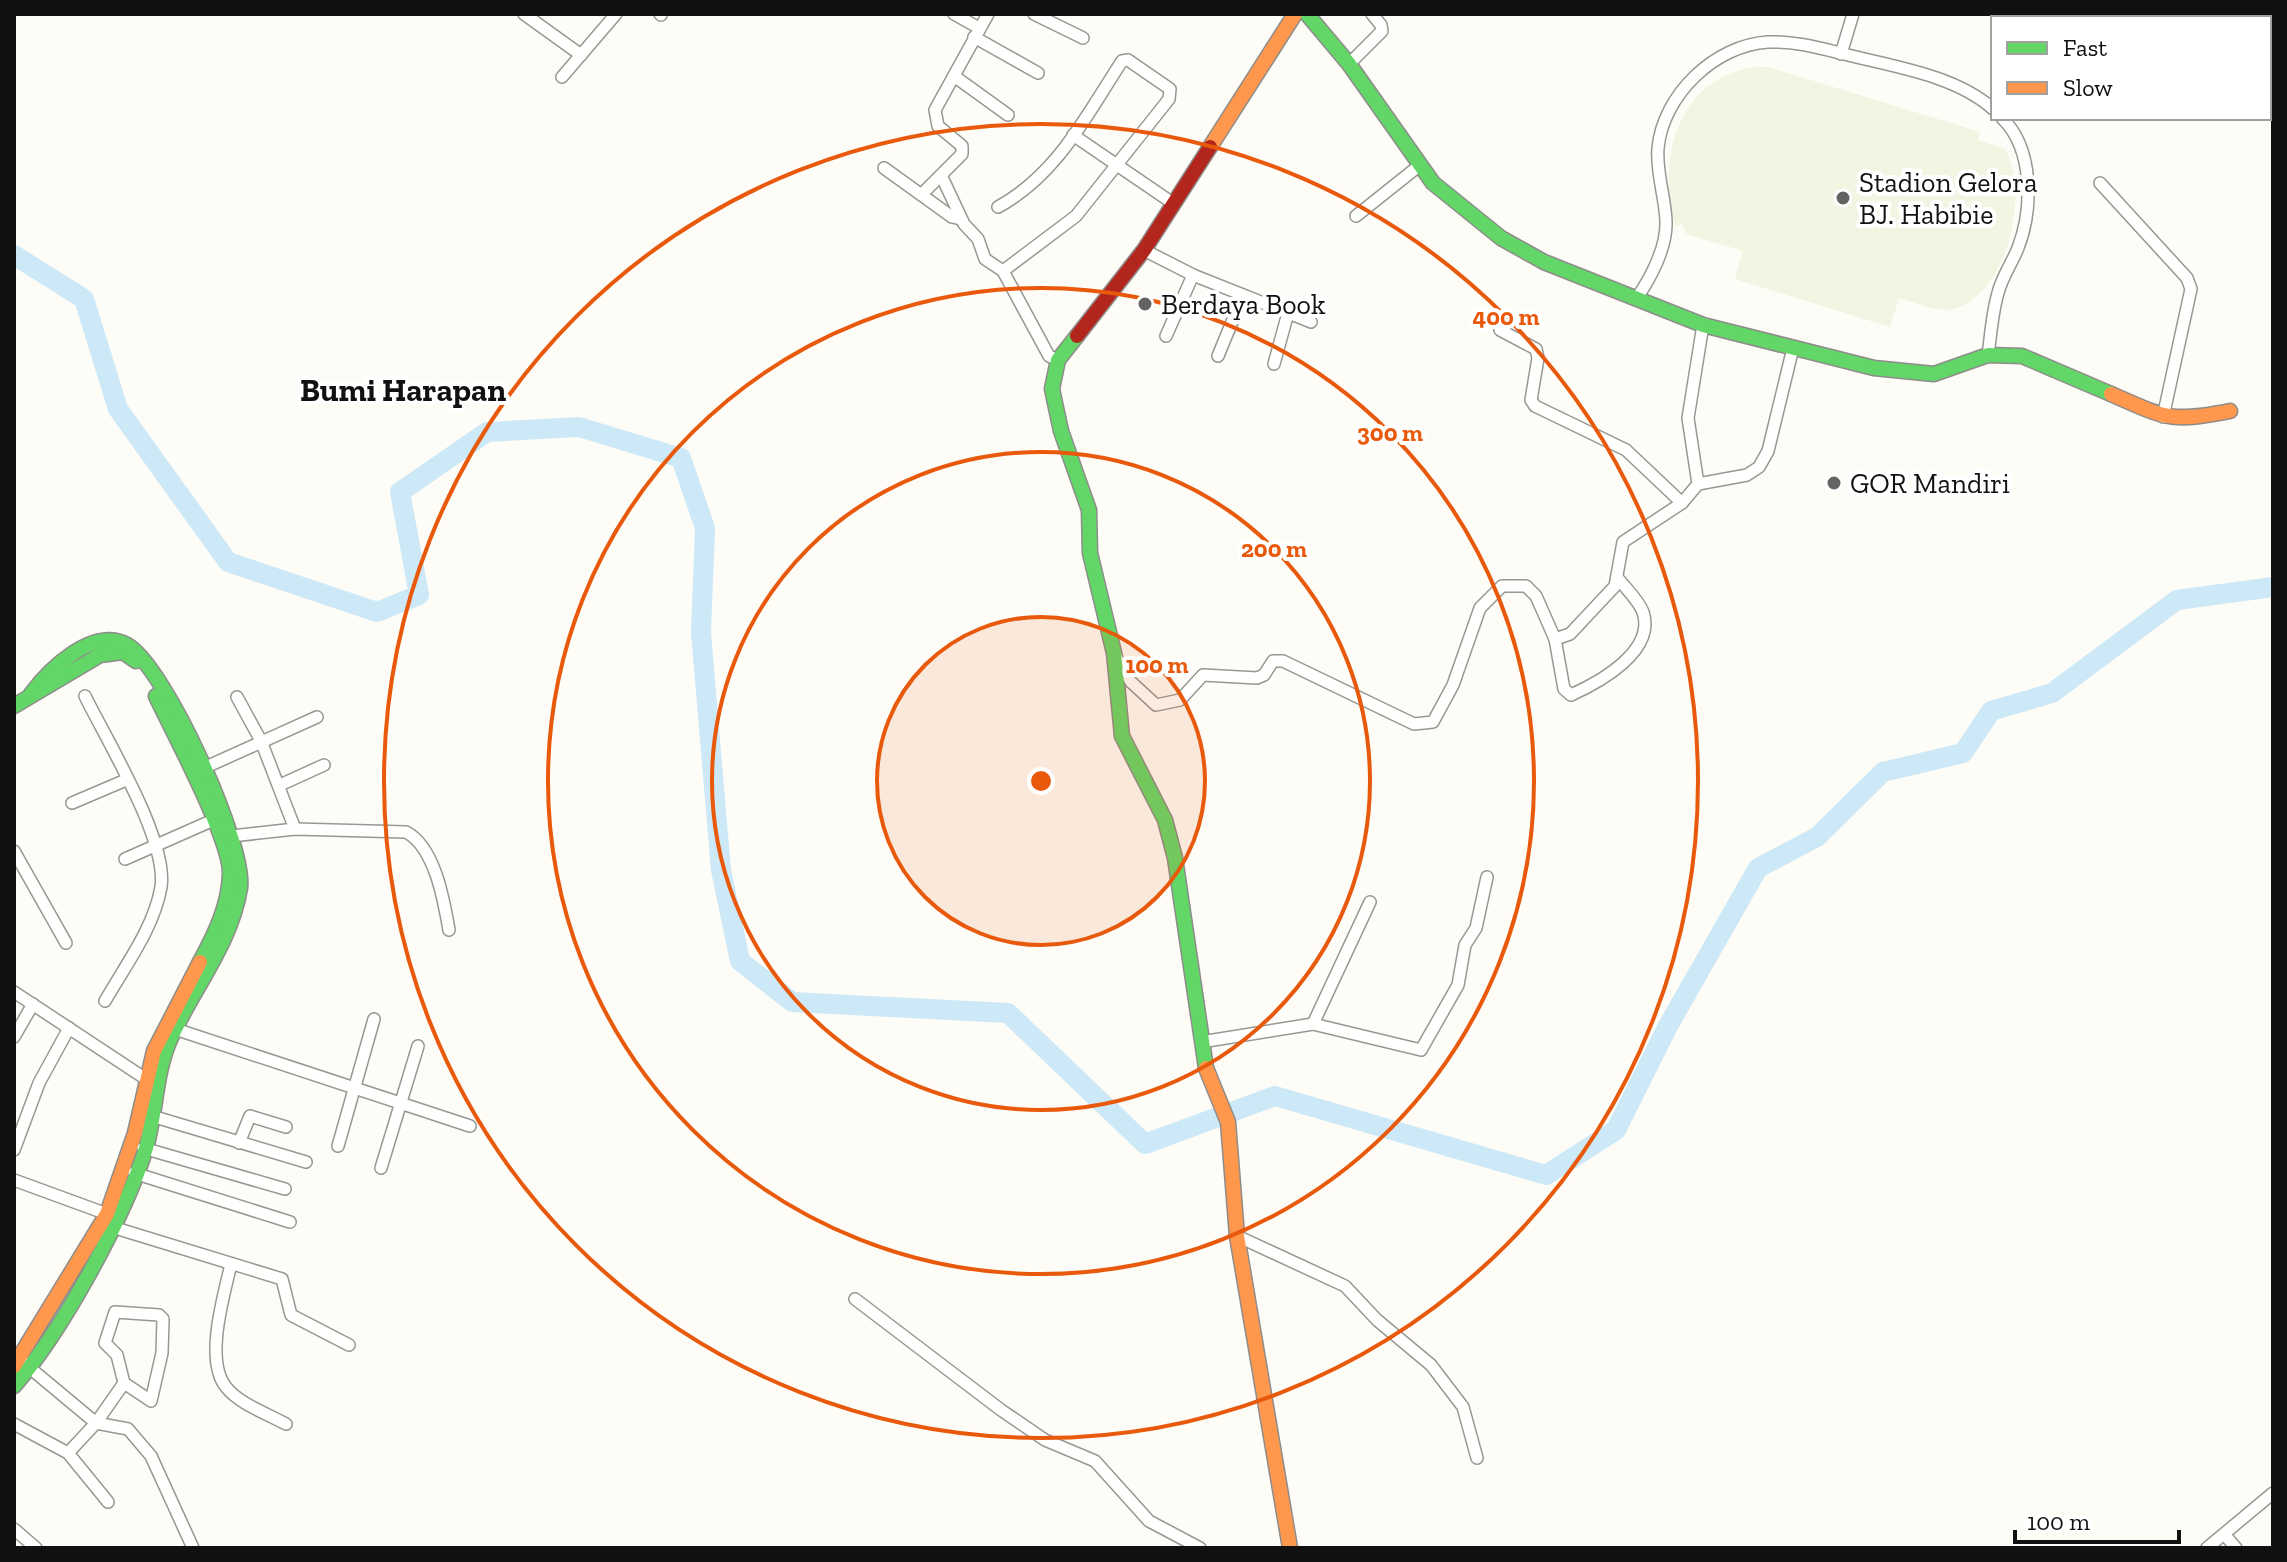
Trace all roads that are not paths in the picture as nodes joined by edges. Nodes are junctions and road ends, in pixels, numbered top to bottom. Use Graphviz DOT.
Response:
graph roads {
  1 [pos="616,14"];
  2 [pos="954,14"];
  3 [pos="988,14"];
  4 [pos="1034,14"];
  5 [pos="1295,14"];
  6 [pos="1307,14"];
  7 [pos="1372,14"];
  8 [pos="1853,14"];
  9 [pos="533,16"];
  10 [pos="977,33"];
  11 [pos="1083,38"];
  12 [pos="1841,54"];
  13 [pos="581,55"];
  14 [pos="1349,64"];
  15 [pos="1038,73"];
  16 [pos="954,76"];
  17 [pos="562,77"];
  18 [pos="1991,108"];
  19 [pos="1008,115"];
  20 [pos="2004,120"];
  21 [pos="1073,135"];
  22 [pos="1117,164"];
  23 [pos="1420,165"];
  24 [pos="884,168"];
  25 [pos="941,175"];
  26 [pos="2100,183"];
  27 [pos="922,194"];
  28 [pos="1174,204"];
  29 [pos="998,207"];
  30 [pos="1356,216"];
  31 [pos="961,219"];
  32 [pos="1144,250"];
  33 [pos="1003,271"];
  34 [pos="1193,275"];
  35 [pos="1243,295"];
  36 [pos="1636,299"];
  37 [pos="1288,313"];
  38 [pos="1311,322"];
  39 [pos="1703,325"];
  40 [pos="1500,330"];
  41 [pos="1166,336"];
  42 [pos="1793,348"];
  43 [pos="1988,355"];
  44 [pos="1218,356"];
  45 [pos="1058,360"];
  46 [pos="1274,364"];
  47 [pos="2230,411"];
  48 [pos="2163,417"];
  49 [pos="1698,484"];
  50 [pos="1682,503"];
  51 [pos="1617,577"];
  52 [pos="1555,639"];
  53 [pos="1114,653"];
  54 [pos="85,696"];
  55 [pos="237,697"];
  56 [pos="14,706"];
  57 [pos="317,717"];
  58 [pos="261,741"];
  59 [pos="324,765"];
  60 [pos="197,771"];
  61 [pos="126,780"];
  62 [pos="280,785"];
  63 [pos="72,803"];
  64 [pos="218,818"];
  65 [pos="295,829"];
  66 [pos="232,836"];
  67 [pos="158,845"];
  68 [pos="14,851"];
  69 [pos="125,859"];
  70 [pos="1487,877"];
  71 [pos="1370,902"];
  72 [pos="224,928"];
  73 [pos="449,930"];
  74 [pos="66,943"];
  75 [pos="14,992"];
  76 [pos="105,1001"];
  77 [pos="33,1004"];
  78 [pos="374,1019"];
  79 [pos="1313,1024"];
  80 [pos="69,1028"];
  81 [pos="175,1029"];
  82 [pos="14,1037"];
  83 [pos="1201,1042"];
  84 [pos="418,1046"];
  85 [pos="151,1082"];
  86 [pos="354,1088"];
  87 [pos="401,1106"];
  88 [pos="155,1117"];
  89 [pos="470,1126"];
  90 [pos="286,1127"];
  91 [pos="239,1143"];
  92 [pos="338,1146"];
  93 [pos="143,1148"];
  94 [pos="14,1150"];
  95 [pos="306,1162"];
  96 [pos="381,1168"];
  97 [pos="134,1173"];
  98 [pos="14,1180"];
  99 [pos="285,1189"];
  100 [pos="110,1221"];
  101 [pos="290,1222"];
  102 [pos="1237,1236"];
  103 [pos="231,1264"];
  104 [pos="855,1299"];
  105 [pos="349,1345"];
  106 [pos="21,1365"];
  107 [pos="124,1383"];
  108 [pos="14,1386"];
  109 [pos="96,1423"];
  110 [pos="14,1424"];
  111 [pos="286,1424"];
  112 [pos="68,1453"];
  113 [pos="1477,1458"];
  114 [pos="2273,1493"];
  115 [pos="108,1502"];
  116 [pos="14,1529"];
  117 [pos="2225,1535"];
  118 [pos="1195,1547"];
  119 [pos="36,1548"];
  120 [pos="193,1548"];
  121 [pos="1290,1548"];
  122 [pos="2207,1548"];
  123 [pos="2236,1548"];
  1 -- 13 [label="street"];
  2 -- 10 [label="street"];
  3 -- 10 [label="street"];
  4 -- 11 [label="street"];
  5 -- 28 [label="street"];
  6 -- 14 [label="street"];
  7 -- 14 [label="street"];
  8 -- 12 [label="street"];
  9 -- 13 [label="street"];
  10 -- 15 [label="street"];
  10 -- 16 [label="street"];
  12 -- 18 [label="street"];
  12 -- 36 [label="street"];
  13 -- 17 [label="street"];
  14 -- 23 [label="street"];
  16 -- 19 [label="street"];
  16 -- 25 [label="street"];
  20 -- 43 [label="street"];
  21 -- 22 [label="street"];
  21 -- 22 [label="street"];
  21 -- 29 [label="street"];
  22 -- 28 [label="street"];
  22 -- 33 [label="street"];
  23 -- 30 [label="street"];
  23 -- 36 [label="street"];
  24 -- 27 [label="street"];
  25 -- 27 [label="street"];
  25 -- 31 [label="street"];
  26 -- 48 [label="street"];
  27 -- 31 [label="street"];
  28 -- 32 [label="street"];
  31 -- 33 [label="street"];
  32 -- 34 [label="street"];
  32 -- 45 [label="street"];
  33 -- 45 [label="street"];
  34 -- 35 [label="street"];
  34 -- 41 [label="street"];
  35 -- 37 [label="street"];
  35 -- 44 [label="street"];
  36 -- 39 [label="street"];
  37 -- 38 [label="street"];
  37 -- 46 [label="street"];
  39 -- 42 [label="street"];
  39 -- 49 [label="street"];
  40 -- 50 [label="street"];
  42 -- 43 [label="street"];
  42 -- 49 [label="street"];
  43 -- 48 [label="street"];
  45 -- 53 [label="street"];
  47 -- 48 [label="street"];
  49 -- 50 [label="street"];
  50 -- 51 [label="street"];
  51 -- 52 [label="street"];
  51 -- 52 [label="street"];
  52 -- 53 [label="street"];
  53 -- 83 [label="street"];
  54 -- 61 [label="street"];
  55 -- 58 [label="street"];
  56 -- 60 [label="street"];
  57 -- 58 [label="street"];
  58 -- 60 [label="street"];
  58 -- 62 [label="street"];
  59 -- 62 [label="street"];
  60 -- 64 [label="street"];
  61 -- 63 [label="street"];
  61 -- 67 [label="street"];
  62 -- 65 [label="street"];
  64 -- 66 [label="street"];
  64 -- 67 [label="street"];
  64 -- 72 [label="street"];
  65 -- 66 [label="street"];
  65 -- 73 [label="street"];
  66 -- 72 [label="street"];
  67 -- 69 [label="street"];
  67 -- 76 [label="street"];
  68 -- 74 [label="street"];
  70 -- 79 [label="street"];
  71 -- 79 [label="street"];
  72 -- 81 [label="street"];
  72 -- 85 [label="street"];
  75 -- 77 [label="street"];
  77 -- 80 [label="street"];
  77 -- 82 [label="street"];
  78 -- 86 [label="street"];
  79 -- 83 [label="street"];
  80 -- 85 [label="street"];
  80 -- 94 [label="street"];
  81 -- 85 [label="street"];
  81 -- 86 [label="street"];
  83 -- 102 [label="street"];
  84 -- 87 [label="street"];
  85 -- 88 [label="street"];
  85 -- 100 [label="street"];
  86 -- 87 [label="street"];
  86 -- 92 [label="street"];
  87 -- 89 [label="street"];
  87 -- 96 [label="street"];
  88 -- 91 [label="street"];
  88 -- 93 [label="street"];
  90 -- 91 [label="street"];
  91 -- 95 [label="street"];
  93 -- 97 [label="street"];
  93 -- 99 [label="street"];
  97 -- 100 [label="street"];
  97 -- 101 [label="street"];
  98 -- 100 [label="street"];
  100 -- 103 [label="street"];
  100 -- 106 [label="street"];
  102 -- 113 [label="street"];
  102 -- 121 [label="street"];
  103 -- 105 [label="street"];
  103 -- 111 [label="street"];
  104 -- 118 [label="street"];
  106 -- 108 [label="street"];
  106 -- 109 [label="street"];
  107 -- 107 [label="street"];
  107 -- 109 [label="street"];
  109 -- 112 [label="street"];
  109 -- 120 [label="street"];
  110 -- 112 [label="street"];
  112 -- 115 [label="street"];
  114 -- 117 [label="street"];
  116 -- 119 [label="street"];
  117 -- 122 [label="street"];
  117 -- 123 [label="street"];
}
